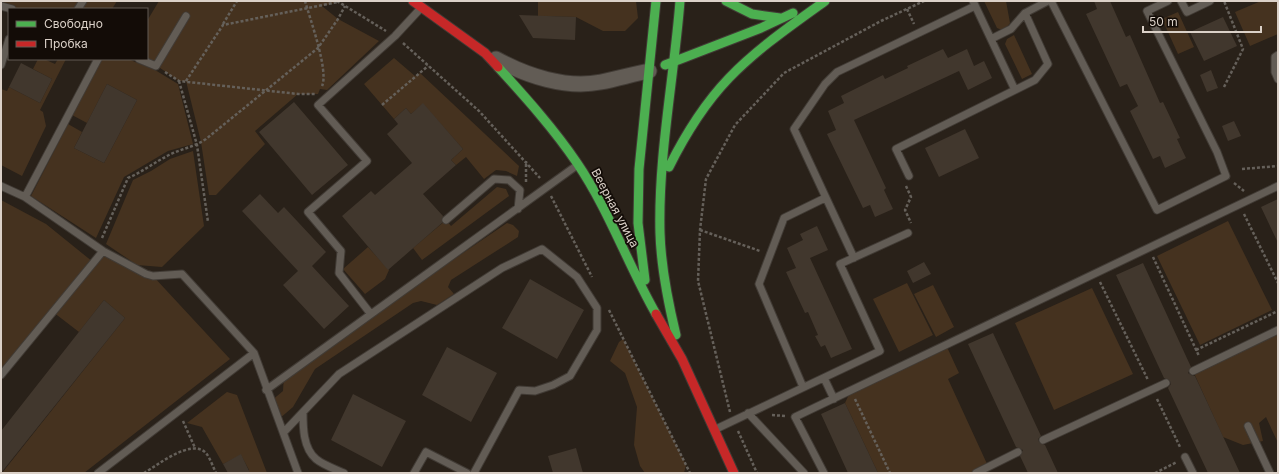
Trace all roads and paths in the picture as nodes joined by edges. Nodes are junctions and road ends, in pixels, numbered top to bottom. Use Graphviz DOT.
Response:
graph roads {
  1 [pos="237,1"];
  2 [pos="305,1"];
  3 [pos="413,1"];
  4 [pos="656,1"];
  5 [pos="680,1"];
  6 [pos="726,1"];
  7 [pos="820,1"];
  8 [pos="825,1"];
  9 [pos="924,1"];
  10 [pos="1049,1"];
  11 [pos="1168,1"];
  12 [pos="1181,1"];
  13 [pos="1210,1"];
  14 [pos="1224,1"];
  15 [pos="338,2"];
  16 [pos="974,3"];
  17 [pos="425,4"];
  18 [pos="345,6"];
  19 [pos="308,9"];
  20 [pos="907,9"];
  21 [pos="1025,13"];
  22 [pos="186,16"];
  23 [pos="783,18"];
  24 [pos="222,25"];
  25 [pos="918,33"];
  26 [pos="395,36"];
  27 [pos="991,39"];
  28 [pos="8,42"];
  29 [pos="318,48"];
  30 [pos="485,53"];
  31 [pos="1278,55"];
  32 [pos="97,60"];
  33 [pos="141,60"];
  34 [pos="675,61"];
  35 [pos="1,65"];
  36 [pos="156,66"];
  37 [pos="428,66"];
  38 [pos="649,70"];
  39 [pos="1278,79"];
  40 [pos="180,81"];
  41 [pos="186,81"];
  42 [pos="1224,87"];
  43 [pos="266,90"];
  44 [pos="1015,90"];
  45 [pos="318,94"];
  46 [pos="326,97"];
  47 [pos="382,105"];
  48 [pos="197,145"];
  49 [pos="526,161"];
  50 [pos="578,164"];
  51 [pos="1278,166"];
  52 [pos="1242,169"];
  53 [pos="909,176"];
  54 [pos="1226,176"];
  55 [pos="663,180"];
  56 [pos="1,186"];
  57 [pos="1278,186"];
  58 [pos="547,188"];
  59 [pos="520,190"];
  60 [pos="26,197"];
  61 [pos="825,198"];
  62 [pos="1252,198"];
  63 [pos="1240,204"];
  64 [pos="518,208"];
  65 [pos="446,220"];
  66 [pos="208,222"];
  67 [pos="700,230"];
  68 [pos="908,233"];
  69 [pos="1149,248"];
  70 [pos="100,249"];
  71 [pos="770,254"];
  72 [pos="854,258"];
  73 [pos="1096,273"];
  74 [pos="1278,283"];
  75 [pos="595,284"];
  76 [pos="647,298"];
  77 [pos="608,309"];
  78 [pos="1278,310"];
  79 [pos="370,313"];
  80 [pos="1278,330"];
  81 [pos="1196,350"];
  82 [pos="254,353"];
  83 [pos="682,359"];
  84 [pos="1205,365"];
  85 [pos="1193,371"];
  86 [pos="1,375"];
  87 [pos="824,378"];
  88 [pos="1166,383"];
  89 [pos="803,387"];
  90 [pos="266,390"];
  91 [pos="851,390"];
  92 [pos="1152,390"];
  93 [pos="834,398"];
  94 [pos="178,411"];
  95 [pos="303,412"];
  96 [pos="748,413"];
  97 [pos="732,420"];
  98 [pos="1248,426"];
  99 [pos="714,430"];
  100 [pos="284,432"];
  101 [pos="1043,440"];
  102 [pos="195,448"];
  103 [pos="1018,452"];
  104 [pos="1185,457"];
  105 [pos="98,473"];
  106 [pos="144,473"];
  107 [pos="216,473"];
  108 [pos="298,473"];
  109 [pos="344,473"];
  110 [pos="414,473"];
  111 [pos="467,473"];
  112 [pos="474,473"];
  113 [pos="690,473"];
  114 [pos="734,473"];
  115 [pos="757,473"];
  116 [pos="804,473"];
  117 [pos="824,473"];
  118 [pos="890,473"];
  119 [pos="976,473"];
  120 [pos="1155,473"];
  121 [pos="1193,473"];
  122 [pos="1270,473"];
  1 -- 24 [label="path"];
  2 -- 19 [label="path"];
  3 -- 17 [label="street, Веерная улица"];
  4 -- 38 [label="street"];
  5 -- 34 [label="street"];
  6 -- 23 [label="street"];
  7 -- 23 [label="street"];
  8 -- 55 [label="street"];
  9 -- 20 [label="path"];
  10 -- 21 [label="lane"];
  10 -- 54 [label="lane"];
  11 -- 54 [label="lane"];
  12 -- 13 [label="lane"];
  14 -- 42 [label="path"];
  15 -- 18 [label="path"];
  15 -- 19 [label="path"];
  16 -- 25 [label="lane"];
  16 -- 27 [label="lane"];
  17 -- 26 [label="lane"];
  17 -- 30 [label="street, Веерная улица"];
  18 -- 26 [label="path"];
  18 -- 29 [label="path"];
  19 -- 24 [label="path"];
  19 -- 29 [label="path"];
  20 -- 25 [label="path"];
  20 -- 67 [label="path"];
  21 -- 27 [label="lane"];
  21 -- 44 [label="lane"];
  22 -- 36 [label="lane"];
  23 -- 34 [label="street"];
  24 -- 41 [label="path"];
  25 -- 61 [label="lane"];
  26 -- 37 [label="path"];
  26 -- 46 [label="lane"];
  27 -- 44 [label="lane"];
  28 -- 35 [label="lane"];
  29 -- 43 [label="path"];
  29 -- 45 [label="path"];
  30 -- 38 [label="street"];
  30 -- 50 [label="street, Веерная улица"];
  31 -- 39 [label="lane"];
  32 -- 60 [label="lane"];
  33 -- 36 [label="lane"];
  34 -- 38 [label="street"];
  34 -- 55 [label="street"];
  36 -- 40 [label="path"];
  37 -- 47 [label="path"];
  37 -- 49 [label="path"];
  38 -- 76 [label="street"];
  40 -- 41 [label="path"];
  40 -- 48 [label="path"];
  41 -- 43 [label="path"];
  43 -- 45 [label="path"];
  43 -- 48 [label="path"];
  44 -- 53 [label="lane"];
  45 -- 46 [label="path"];
  46 -- 79 [label="lane"];
  48 -- 66 [label="path"];
  48 -- 70 [label="path"];
  49 -- 58 [label="path"];
  49 -- 59 [label="path"];
  50 -- 58 [label="lane"];
  50 -- 76 [label="street, Веерная улица"];
  51 -- 52 [label="path"];
  53 -- 68 [label="path"];
  54 -- 62 [label="path"];
  55 -- 83 [label="street"];
  56 -- 60 [label="lane"];
  57 -- 62 [label="lane"];
  58 -- 64 [label="lane"];
  58 -- 75 [label="path"];
  59 -- 64 [label="lane"];
  59 -- 65 [label="lane"];
  60 -- 70 [label="lane"];
  61 -- 71 [label="lane"];
  61 -- 72 [label="lane"];
  62 -- 63 [label="lane"];
  63 -- 69 [label="lane"];
  63 -- 74 [label="path"];
  64 -- 79 [label="lane"];
  67 -- 71 [label="path"];
  67 -- 97 [label="path"];
  68 -- 72 [label="lane"];
  69 -- 73 [label="lane"];
  69 -- 81 [label="path"];
  70 -- 82 [label="lane"];
  70 -- 86 [label="lane"];
  71 -- 89 [label="lane"];
  72 -- 87 [label="lane"];
  73 -- 91 [label="lane"];
  73 -- 92 [label="path"];
  76 -- 83 [label="street, Веерная улица"];
  77 -- 113 [label="path"];
  78 -- 81 [label="path"];
  79 -- 90 [label="lane"];
  80 -- 84 [label="lane"];
  81 -- 84 [label="path"];
  82 -- 90 [label="lane"];
  82 -- 94 [label="lane"];
  83 -- 99 [label="street, Веерная улица"];
  84 -- 85 [label="lane"];
  87 -- 89 [label="lane"];
  87 -- 93 [label="lane"];
  88 -- 92 [label="lane"];
  89 -- 96 [label="lane"];
  90 -- 100 [label="lane"];
  91 -- 93 [label="lane"];
  91 -- 118 [label="path"];
  92 -- 101 [label="lane"];
  92 -- 104 [label="path"];
  93 -- 117 [label="lane"];
  94 -- 102 [label="path"];
  94 -- 105 [label="lane"];
  95 -- 100 [label="lane"];
  95 -- 109 [label="lane"];
  95 -- 112 [label="lane"];
  96 -- 97 [label="lane"];
  96 -- 116 [label="lane"];
  97 -- 99 [label="lane"];
  97 -- 115 [label="path"];
  98 -- 122 [label="lane"];
  99 -- 114 [label="street, Веерная улица"];
  100 -- 108 [label="lane"];
  102 -- 106 [label="path"];
  102 -- 107 [label="path"];
  103 -- 119 [label="lane"];
  104 -- 120 [label="path"];
  104 -- 121 [label="lane"];
  110 -- 111 [label="lane"];
}
